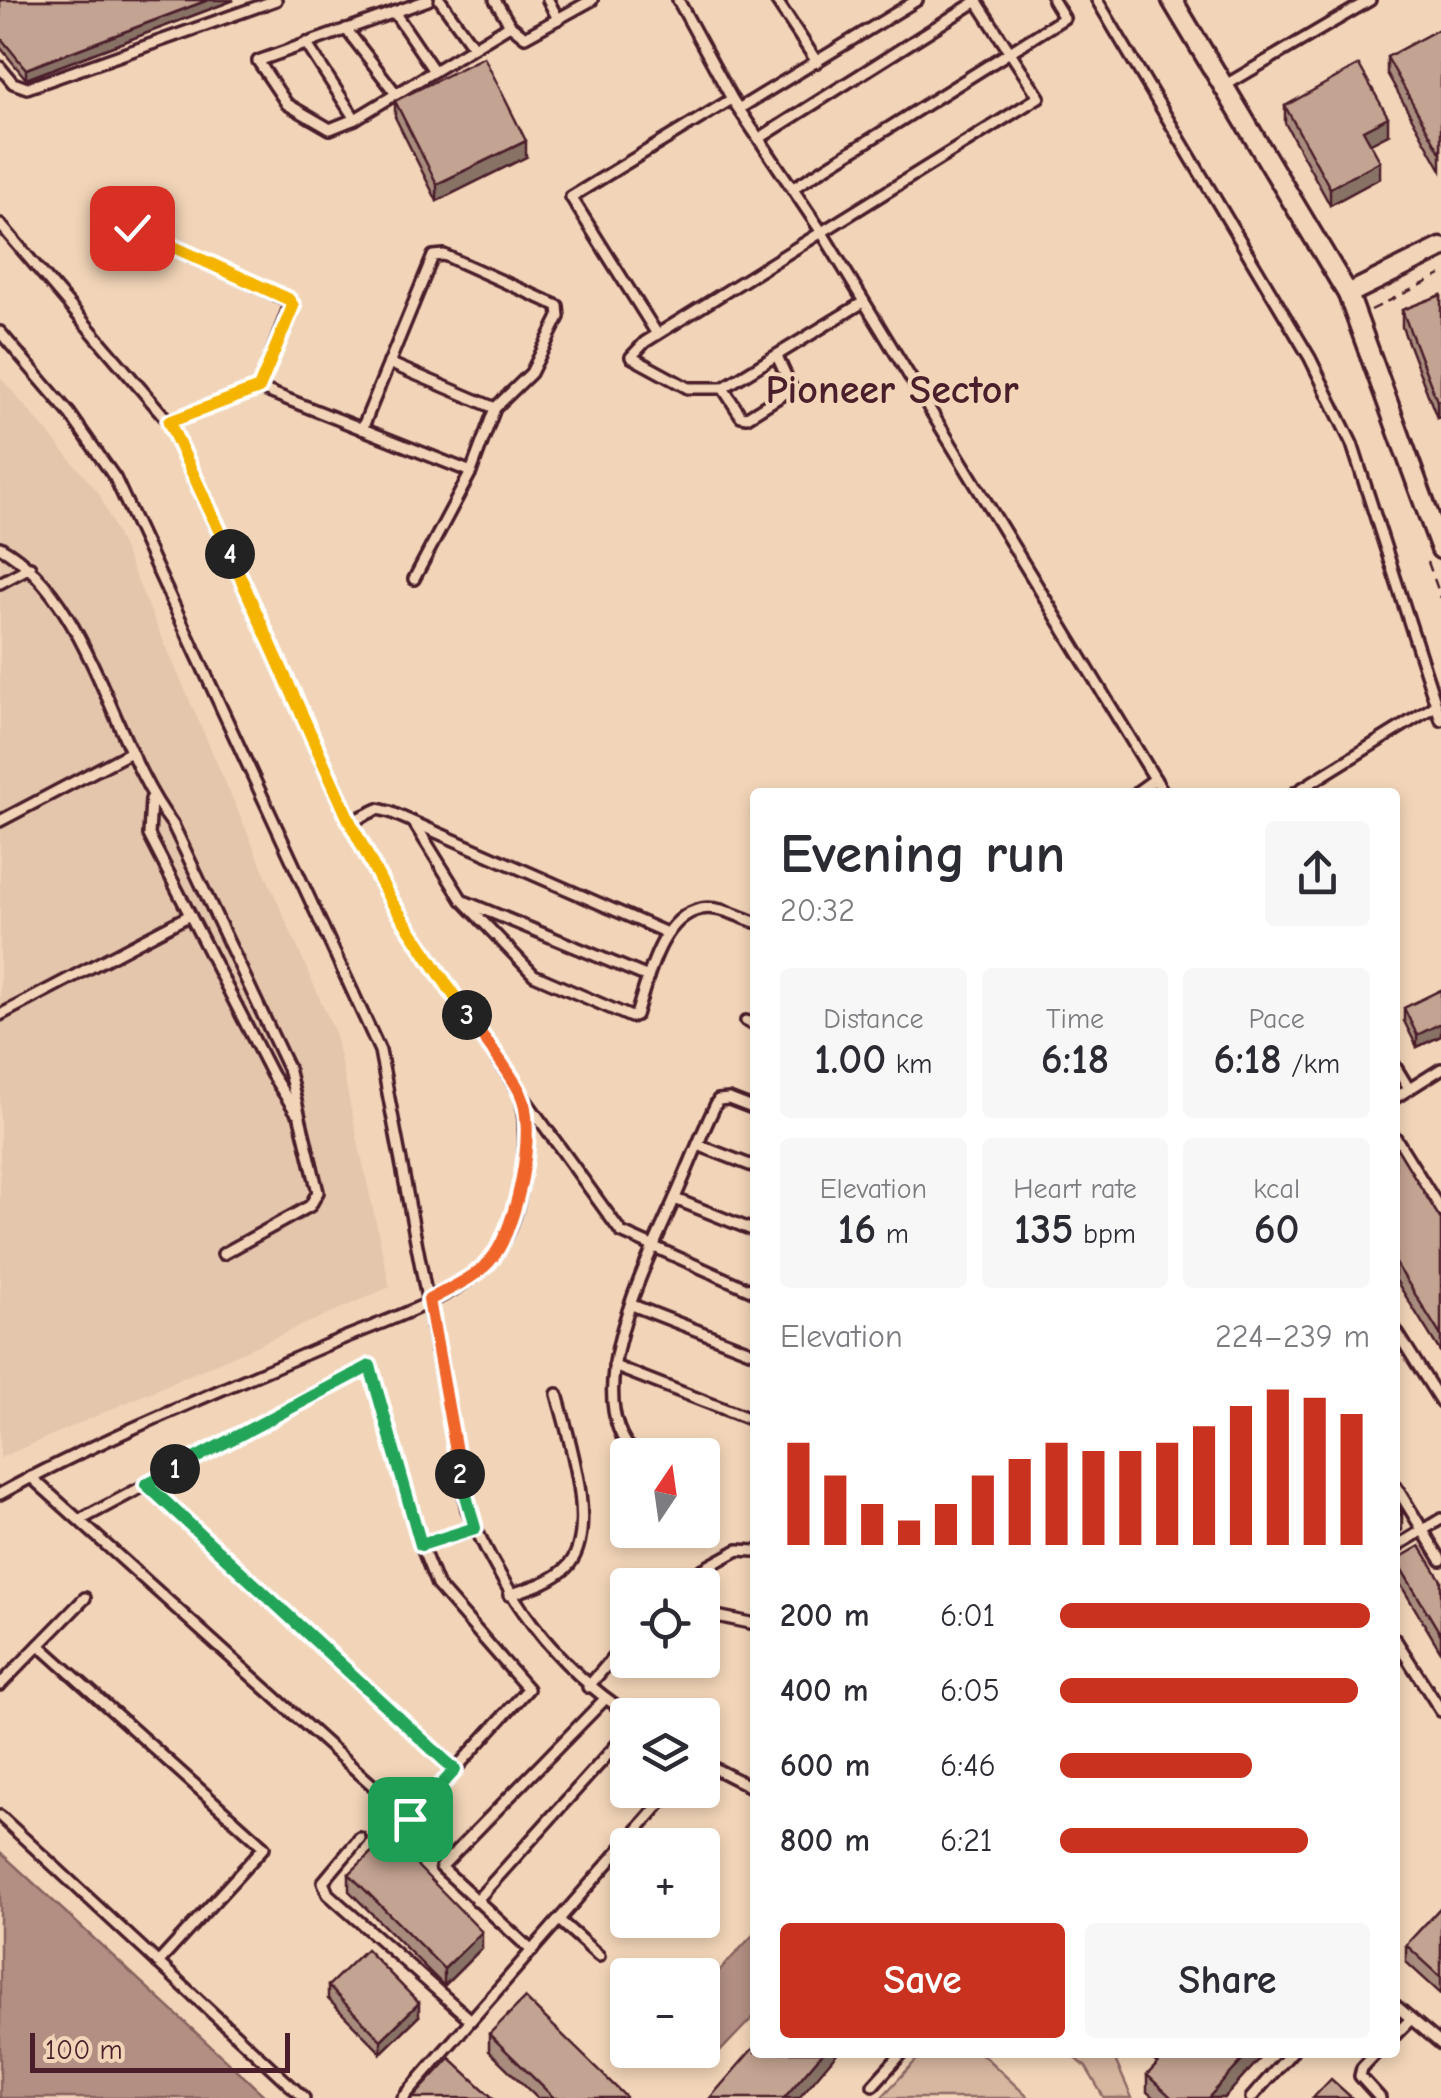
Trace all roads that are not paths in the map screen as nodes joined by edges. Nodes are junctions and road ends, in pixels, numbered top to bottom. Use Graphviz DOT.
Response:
graph roads {
  1 [pos="276,0"];
  2 [pos="428,0"];
  3 [pos="440,0"];
  4 [pos="495,0"];
  5 [pos="548,0"];
  6 [pos="592,0"];
  7 [pos="678,0"];
  8 [pos="776,0"];
  9 [pos="917,0"];
  10 [pos="976,0"];
  11 [pos="1053,0"];
  12 [pos="1097,0"];
  13 [pos="1172,0"];
  14 [pos="1370,0"];
  15 [pos="394,12"];
  16 [pos="558,19"];
  17 [pos="510,25"];
  18 [pos="346,30"];
  19 [pos="306,43"];
  20 [pos="473,46"];
  21 [pos="1009,52"];
  22 [pos="817,62"];
  23 [pos="0,67"];
  24 [pos="434,71"];
  25 [pos="1224,86"];
  26 [pos="398,95"];
  27 [pos="732,99"];
  28 [pos="740,108"];
  29 [pos="355,119"];
  30 [pos="760,138"];
  31 [pos="793,188"];
  32 [pos="0,224"];
  33 [pos="132,228"];
  34 [pos="821,231"];
  35 [pos="1441,248"];
  36 [pos="1348,294"];
  37 [pos="862,303"];
  38 [pos="0,332"];
  39 [pos="657,334"];
  40 [pos="777,356"];
  41 [pos="389,363"];
  42 [pos="259,388"];
  43 [pos="723,388"];
  44 [pos="495,408"];
  45 [pos="169,422"];
  46 [pos="362,429"];
  47 [pos="470,472"];
  48 [pos="0,548"];
  49 [pos="1441,548"];
  50 [pos="30,568"];
  51 [pos="414,579"];
  52 [pos="0,583"];
  53 [pos="1435,706"];
  54 [pos="1441,720"];
  55 [pos="132,752"];
  56 [pos="1155,779"];
  57 [pos="1143,788"];
  58 [pos="1161,788"];
  59 [pos="1302,788"];
  60 [pos="151,798"];
  61 [pos="0,821"];
  62 [pos="350,822"];
  63 [pos="416,826"];
  64 [pos="462,900"];
  65 [pos="190,915"];
  66 [pos="750,921"];
  67 [pos="667,933"];
  68 [pos="648,976"];
  69 [pos="0,1015"];
  70 [pos="1441,1068"];
  71 [pos="1400,1074"];
  72 [pos="1409,1089"];
  73 [pos="522,1095"];
  74 [pos="1400,1095"];
  75 [pos="750,1108"];
  76 [pos="300,1118"];
  77 [pos="698,1144"];
  78 [pos="1400,1145"];
  79 [pos="750,1165"];
  80 [pos="675,1199"];
  81 [pos="1441,1211"];
  82 [pos="750,1229"];
  83 [pos="652,1250"];
  84 [pos="223,1254"];
  85 [pos="750,1290"];
  86 [pos="429,1300"];
  87 [pos="632,1305"];
  88 [pos="1400,1337"];
  89 [pos="750,1351"];
  90 [pos="614,1366"];
  91 [pos="556,1394"];
  92 [pos="1441,1402"];
  93 [pos="750,1419"];
  94 [pos="626,1438"];
  95 [pos="32,1477"];
  96 [pos="146,1484"];
  97 [pos="1400,1493"];
  98 [pos="0,1494"];
  99 [pos="1441,1519"];
  100 [pos="80,1520"];
  101 [pos="475,1528"];
  102 [pos="1422,1530"];
  103 [pos="1400,1544"];
  104 [pos="421,1545"];
  105 [pos="750,1551"];
  106 [pos="1441,1560"];
  107 [pos="706,1568"];
  108 [pos="509,1595"];
  109 [pos="85,1598"];
  110 [pos="720,1617"];
  111 [pos="750,1623"];
  112 [pos="39,1645"];
  113 [pos="1400,1647"];
  114 [pos="610,1661"];
  115 [pos="0,1685"];
  116 [pos="588,1687"];
  117 [pos="604,1699"];
  118 [pos="610,1703"];
  119 [pos="1441,1711"];
  120 [pos="610,1752"];
  121 [pos="455,1770"];
  122 [pos="720,1771"];
  123 [pos="750,1786"];
  124 [pos="656,1808"];
  125 [pos="0,1816"];
  126 [pos="360,1838"];
  127 [pos="476,1901"];
  128 [pos="558,1920"];
  129 [pos="532,1951"];
  130 [pos="599,1956"];
  131 [pos="158,1963"];
  132 [pos="1400,2009"];
  133 [pos="1411,2018"];
  134 [pos="472,2020"];
  135 [pos="1400,2030"];
  136 [pos="1441,2044"];
  137 [pos="897,2058"];
  138 [pos="1287,2058"];
  139 [pos="1373,2058"];
  140 [pos="873,2085"];
  141 [pos="304,2098"];
  142 [pos="403,2098"];
  143 [pos="1251,2098"];
  144 [pos="1380,2098"];
  1 -- 23 [label="lane"];
  2 -- 15 [label="lane"];
  3 -- 20 [label="lane"];
  4 -- 17 [label="lane"];
  5 -- 16 [label="lane"];
  6 -- 16 [label="lane"];
  7 -- 27 [label="lane"];
  8 -- 22 [label="lane"];
  9 -- 22 [label="lane"];
  10 -- 21 [label="lane"];
  10 -- 30 [label="lane"];
  11 -- 21 [label="lane"];
  12 -- 53 [label="lane"];
  13 -- 25 [label="street"];
  14 -- 25 [label="lane"];
  15 -- 18 [label="lane"];
  15 -- 24 [label="lane"];
  16 -- 17 [label="lane"];
  17 -- 20 [label="lane"];
  18 -- 19 [label="lane"];
  18 -- 26 [label="lane"];
  19 -- 29 [label="lane"];
  19 -- 29 [label="lane"];
  20 -- 24 [label="lane"];
  21 -- 31 [label="lane"];
  21 -- 34 [label="lane"];
  22 -- 28 [label="lane"];
  24 -- 26 [label="lane"];
  25 -- 36 [label="street"];
  26 -- 29 [label="lane"];
  27 -- 28 [label="lane"];
  27 -- 39 [label="lane"];
  28 -- 30 [label="lane"];
  30 -- 31 [label="lane"];
  31 -- 34 [label="lane"];
  32 -- 45 [label="lane"];
  33 -- 42 [label="lane"];
  34 -- 37 [label="lane"];
  34 -- 39 [label="lane"];
  35 -- 36 [label="street"];
  36 -- 49 [label="street"];
  37 -- 40 [label="lane"];
  37 -- 56 [label="lane"];
  38 -- 86 [label="lane"];
  39 -- 43 [label="lane"];
  40 -- 43 [label="lane"];
  40 -- 43 [label="lane"];
  41 -- 44 [label="lane"];
  41 -- 44 [label="lane"];
  41 -- 46 [label="lane"];
  42 -- 45 [label="lane"];
  42 -- 46 [label="lane"];
  44 -- 47 [label="lane"];
  45 -- 62 [label="lane"];
  46 -- 47 [label="lane"];
  47 -- 51 [label="lane"];
  48 -- 50 [label="lane"];
  50 -- 52 [label="lane"];
  50 -- 55 [label="lane"];
  53 -- 54 [label="lane"];
  53 -- 59 [label="lane"];
  55 -- 60 [label="lane"];
  55 -- 61 [label="lane"];
  56 -- 57 [label="lane"];
  56 -- 58 [label="lane"];
  60 -- 65 [label="lane"];
  60 -- 76 [label="lane"];
  62 -- 63 [label="lane"];
  62 -- 73 [label="lane"];
  63 -- 64 [label="lane"];
  63 -- 67 [label="lane"];
  64 -- 68 [label="lane"];
  64 -- 68 [label="lane"];
  65 -- 69 [label="lane"];
  65 -- 76 [label="lane"];
  66 -- 67 [label="lane"];
  67 -- 68 [label="lane"];
  70 -- 72 [label="lane"];
  71 -- 72 [label="lane"];
  72 -- 74 [label="lane"];
  73 -- 83 [label="lane"];
  73 -- 86 [label="lane"];
  75 -- 77 [label="lane"];
  76 -- 84 [label="lane"];
  77 -- 79 [label="lane"];
  77 -- 80 [label="lane"];
  78 -- 81 [label="lane"];
  80 -- 82 [label="lane"];
  80 -- 83 [label="lane"];
  83 -- 85 [label="lane"];
  83 -- 87 [label="lane"];
  86 -- 95 [label="lane"];
  86 -- 101 [label="lane"];
  87 -- 89 [label="lane"];
  87 -- 90 [label="lane"];
  88 -- 92 [label="lane"];
  90 -- 93 [label="lane"];
  90 -- 94 [label="lane"];
  91 -- 108 [label="lane"];
  95 -- 98 [label="lane"];
  95 -- 100 [label="lane"];
  96 -- 100 [label="lane"];
  96 -- 104 [label="lane"];
  96 -- 121 [label="lane"];
  97 -- 102 [label="lane"];
  99 -- 102 [label="lane"];
  100 -- 121 [label="lane"];
  101 -- 104 [label="lane"];
  101 -- 108 [label="lane"];
  102 -- 103 [label="lane"];
  102 -- 106 [label="lane"];
  104 -- 121 [label="lane"];
  105 -- 107 [label="lane"];
  108 -- 116 [label="lane"];
  109 -- 112 [label="lane"];
  110 -- 111 [label="lane"];
  112 -- 115 [label="lane"];
  112 -- 131 [label="lane"];
  113 -- 119 [label="lane"];
  114 -- 116 [label="lane"];
  116 -- 117 [label="lane"];
  117 -- 118 [label="lane"];
  117 -- 127 [label="lane"];
  120 -- 127 [label="lane"];
  122 -- 123 [label="lane"];
  124 -- 128 [label="lane"];
  125 -- 131 [label="lane"];
  126 -- 134 [label="lane"];
  127 -- 129 [label="lane"];
  128 -- 129 [label="lane"];
  128 -- 130 [label="lane"];
  129 -- 134 [label="lane"];
  131 -- 141 [label="lane"];
  132 -- 133 [label="lane"];
  133 -- 135 [label="lane"];
  133 -- 136 [label="lane"];
  134 -- 142 [label="lane"];
  137 -- 140 [label="lane"];
  138 -- 143 [label="lane"];
  139 -- 144 [label="lane"];
}
